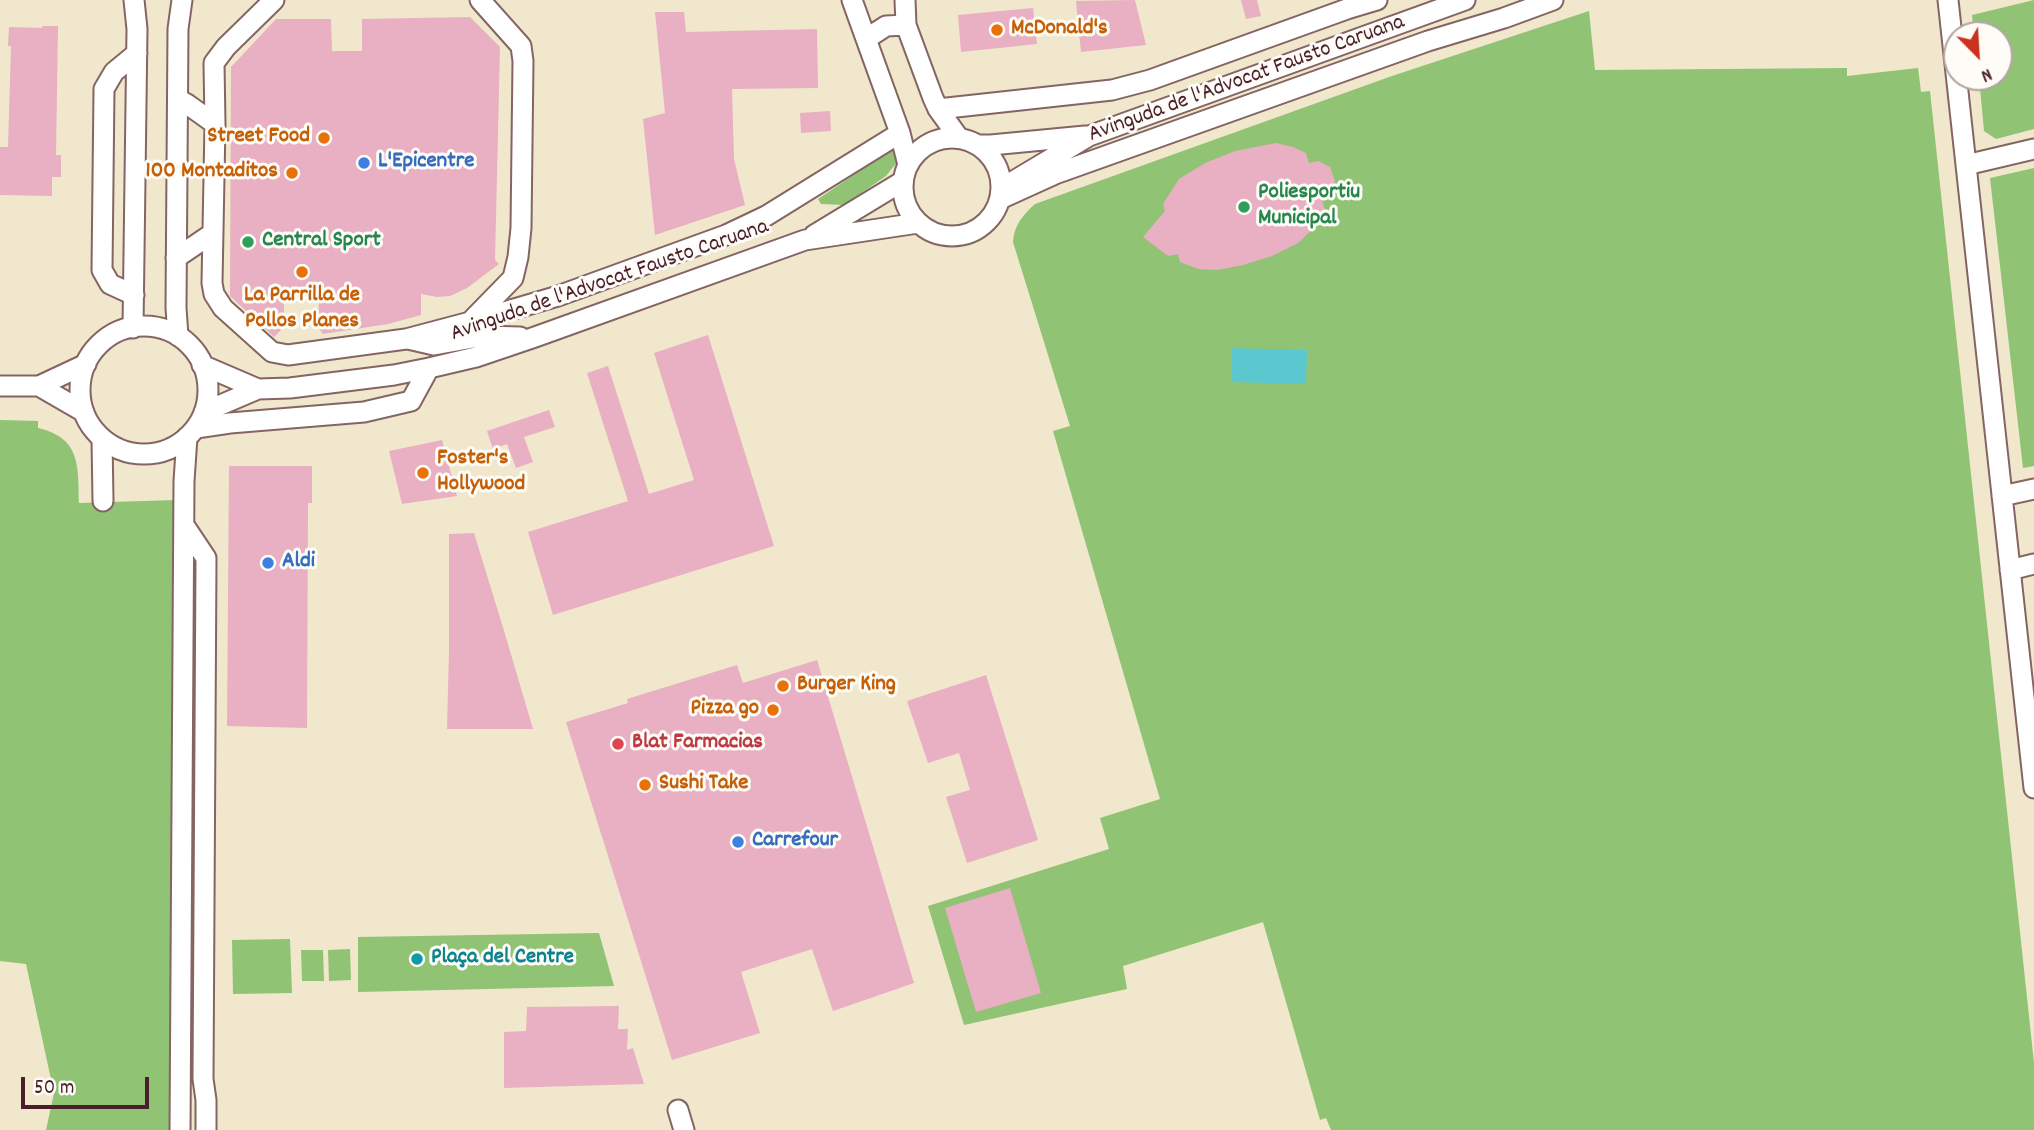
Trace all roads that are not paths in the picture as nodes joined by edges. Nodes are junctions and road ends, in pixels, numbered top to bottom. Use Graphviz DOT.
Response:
graph roads {
  1 [pos="134,0"];
  2 [pos="182,0"];
  3 [pos="274,0"];
  4 [pos="480,0"];
  5 [pos="852,0"];
  6 [pos="905,0"];
  7 [pos="1377,0"];
  8 [pos="1465,0"];
  9 [pos="1553,0"];
  10 [pos="1948,0"];
  11 [pos="1344,5"];
  12 [pos="906,25"];
  13 [pos="866,39"];
  14 [pos="137,53"];
  15 [pos="178,99"];
  16 [pos="938,109"];
  17 [pos="215,124"];
  18 [pos="900,133"];
  19 [pos="1089,136"];
  20 [pos="968,141"];
  21 [pos="2034,149"];
  22 [pos="1966,165"];
  23 [pos="906,173"];
  24 [pos="1001,193"];
  25 [pos="918,223"];
  26 [pos="213,233"];
  27 [pos="805,240"];
  28 [pos="176,258"];
  29 [pos="134,295"];
  30 [pos="470,321"];
  31 [pos="133,328"];
  32 [pos="178,336"];
  33 [pos="535,337"];
  34 [pos="406,338"];
  35 [pos="86,364"];
  36 [pos="202,365"];
  37 [pos="429,368"];
  38 [pos="0,386"];
  39 [pos="39,386"];
  40 [pos="258,388"];
  41 [pos="83,412"];
  42 [pos="195,426"];
  43 [pos="102,439"];
  44 [pos="159,452"];
  45 [pos="184,481"];
  46 [pos="2034,489"];
  47 [pos="2002,496"];
  48 [pos="103,501"];
  49 [pos="183,524"];
  50 [pos="2034,564"];
  51 [pos="2010,570"];
  52 [pos="2034,788"];
  53 [pos="203,1079"];
  54 [pos="678,1110"];
  55 [pos="180,1126"];
  56 [pos="206,1130"];
  57 [pos="684,1130"];
  1 -- 14 [label="street"];
  2 -- 15 [label="street"];
  3 -- 17 [label="street"];
  4 -- 30 [label="street"];
  5 -- 13 [label="street"];
  6 -- 12 [label="street"];
  7 -- 11 [label="street"];
  8 -- 19 [label="street, Avinguda de l'Advocat Fausto Caruana"];
  9 -- 24 [label="street, Avinguda de l'Advocat Fausto Caruana"];
  10 -- 22 [label="street"];
  11 -- 16 [label="street"];
  12 -- 13 [label="street"];
  12 -- 16 [label="street"];
  13 -- 18 [label="street"];
  14 -- 29 [label="street"];
  14 -- 29 [label="street"];
  15 -- 17 [label="street"];
  15 -- 28 [label="street"];
  16 -- 20 [label="street"];
  17 -- 26 [label="street"];
  18 -- 23 [label="street"];
  18 -- 30 [label="street, Avinguda de l'Advocat Fausto Caruana"];
  19 -- 20 [label="street, Avinguda de l'Advocat Fausto Caruana"];
  19 -- 24 [label="street, Avinguda de l'Advocat Fausto Caruana"];
  20 -- 23 [label="street"];
  20 -- 24 [label="street"];
  21 -- 22 [label="street"];
  22 -- 47 [label="street"];
  23 -- 25 [label="street"];
  23 -- 27 [label="street, Avinguda de l'Advocat Fausto Caruana"];
  24 -- 25 [label="street"];
  25 -- 27 [label="street, Avinguda de l'Advocat Fausto Caruana"];
  26 -- 28 [label="street"];
  26 -- 34 [label="street, Avinguda de l'Advocat Fausto Caruana"];
  27 -- 33 [label="street, Avinguda de l'Advocat Fausto Caruana"];
  28 -- 32 [label="street"];
  29 -- 31 [label="street"];
  30 -- 34 [label="street, Avinguda de l'Advocat Fausto Caruana"];
  31 -- 32 [label="street"];
  31 -- 35 [label="street"];
  32 -- 36 [label="street"];
  33 -- 34 [label="street"];
  33 -- 37 [label="street, Avinguda de l'Advocat Fausto Caruana"];
  35 -- 39 [label="street"];
  35 -- 41 [label="street"];
  36 -- 40 [label="street, Avinguda de l'Advocat Fausto Caruana"];
  36 -- 42 [label="street"];
  37 -- 40 [label="street, Avinguda de l'Advocat Fausto Caruana"];
  37 -- 42 [label="street, Avinguda de l'Advocat Fausto Caruana"];
  38 -- 39 [label="street"];
  39 -- 41 [label="street"];
  40 -- 42 [label="street, Avinguda de l'Advocat Fausto Caruana"];
  41 -- 43 [label="street"];
  42 -- 44 [label="street"];
  42 -- 45 [label="street"];
  43 -- 44 [label="street"];
  43 -- 48 [label="street"];
  44 -- 45 [label="street"];
  45 -- 49 [label="street"];
  46 -- 47 [label="street"];
  47 -- 51 [label="street"];
  49 -- 53 [label="street"];
  49 -- 55 [label="street"];
  50 -- 51 [label="street"];
  51 -- 52 [label="street"];
  53 -- 55 [label="street"];
  53 -- 56 [label="street"];
  54 -- 57 [label="street"];
}
